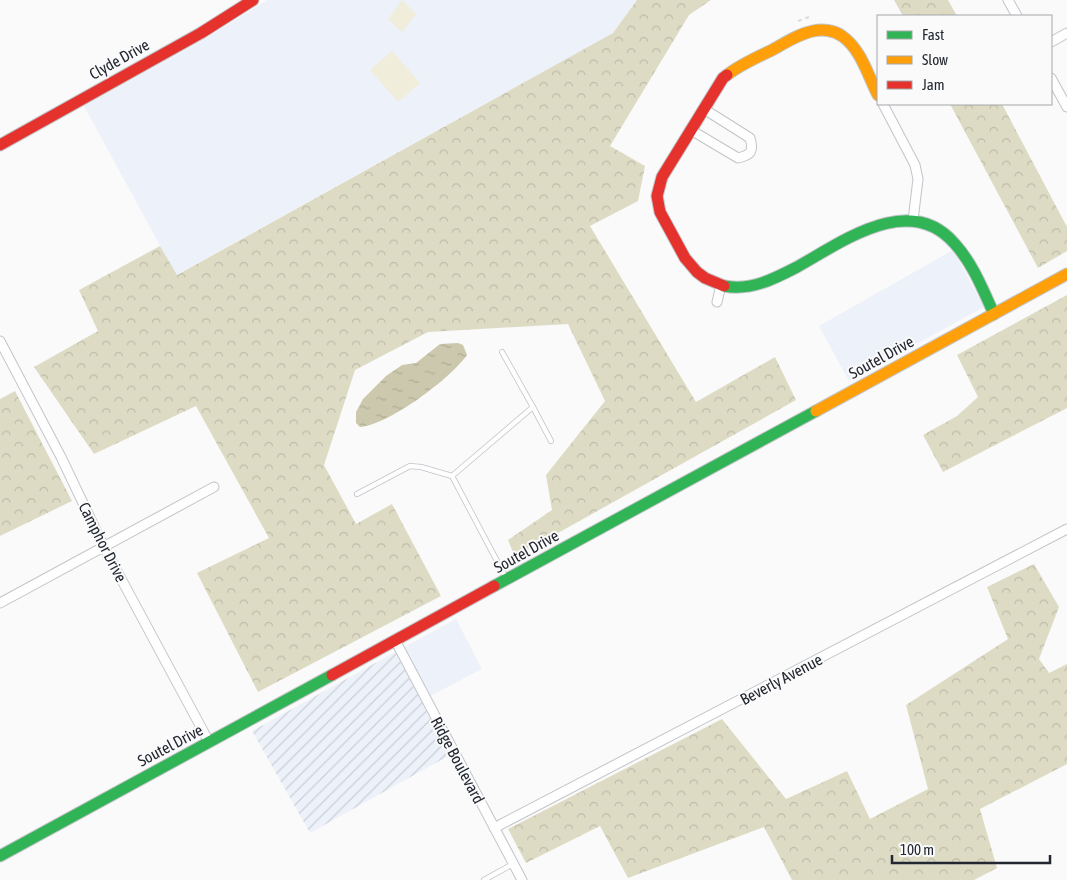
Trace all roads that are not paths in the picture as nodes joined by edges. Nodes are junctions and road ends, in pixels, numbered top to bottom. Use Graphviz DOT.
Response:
graph roads {
  1 [pos="253,0"];
  2 [pos="1008,0"];
  3 [pos="1016,15"];
  4 [pos="1067,33"];
  5 [pos="1052,41"];
  6 [pos="1052,80"];
  7 [pos="877,93"];
  8 [pos="884,105"];
  9 [pos="1067,107"];
  10 [pos="704,109"];
  11 [pos="691,130"];
  12 [pos="0,145"];
  13 [pos="913,220"];
  14 [pos="1067,274"];
  15 [pos="722,285"];
  16 [pos="717,302"];
  17 [pos="994,314"];
  18 [pos="0,341"];
  19 [pos="502,352"];
  20 [pos="533,407"];
  21 [pos="551,441"];
  22 [pos="452,476"];
  23 [pos="214,486"];
  24 [pos="357,494"];
  25 [pos="1067,529"];
  26 [pos="104,547"];
  27 [pos="507,580"];
  28 [pos="0,603"];
  29 [pos="395,640"];
  30 [pos="209,742"];
  31 [pos="494,828"];
  32 [pos="0,856"];
  33 [pos="513,864"];
  34 [pos="484,880"];
  35 [pos="522,880"];
  1 -- 12 [label="main road, Clyde Drive"];
  2 -- 3 [label="street"];
  4 -- 5 [label="street"];
  6 -- 9 [label="street"];
  7 -- 10 [label="main road"];
  8 -- 13 [label="street"];
  10 -- 11 [label="main road"];
  10 -- 11 [label="street"];
  11 -- 15 [label="main road"];
  13 -- 15 [label="main road"];
  13 -- 17 [label="main road"];
  14 -- 17 [label="main road, Soutel Drive"];
  15 -- 16 [label="street"];
  17 -- 27 [label="main road, Soutel Drive"];
  18 -- 26 [label="street, Camphor Drive"];
  19 -- 20 [label="lane"];
  20 -- 21 [label="lane"];
  20 -- 22 [label="lane"];
  22 -- 24 [label="lane"];
  22 -- 27 [label="lane"];
  23 -- 26 [label="street"];
  25 -- 31 [label="street, Beverly Avenue"];
  26 -- 28 [label="street"];
  26 -- 30 [label="street, Camphor Drive"];
  27 -- 29 [label="main road, Soutel Drive"];
  29 -- 30 [label="main road, Soutel Drive"];
  29 -- 31 [label="street, Ridge Boulevard"];
  30 -- 32 [label="main road, Soutel Drive"];
  31 -- 33 [label="street, Ridge Boulevard"];
  33 -- 34 [label="lane"];
  33 -- 35 [label="street, Ridge Boulevard"];
}
